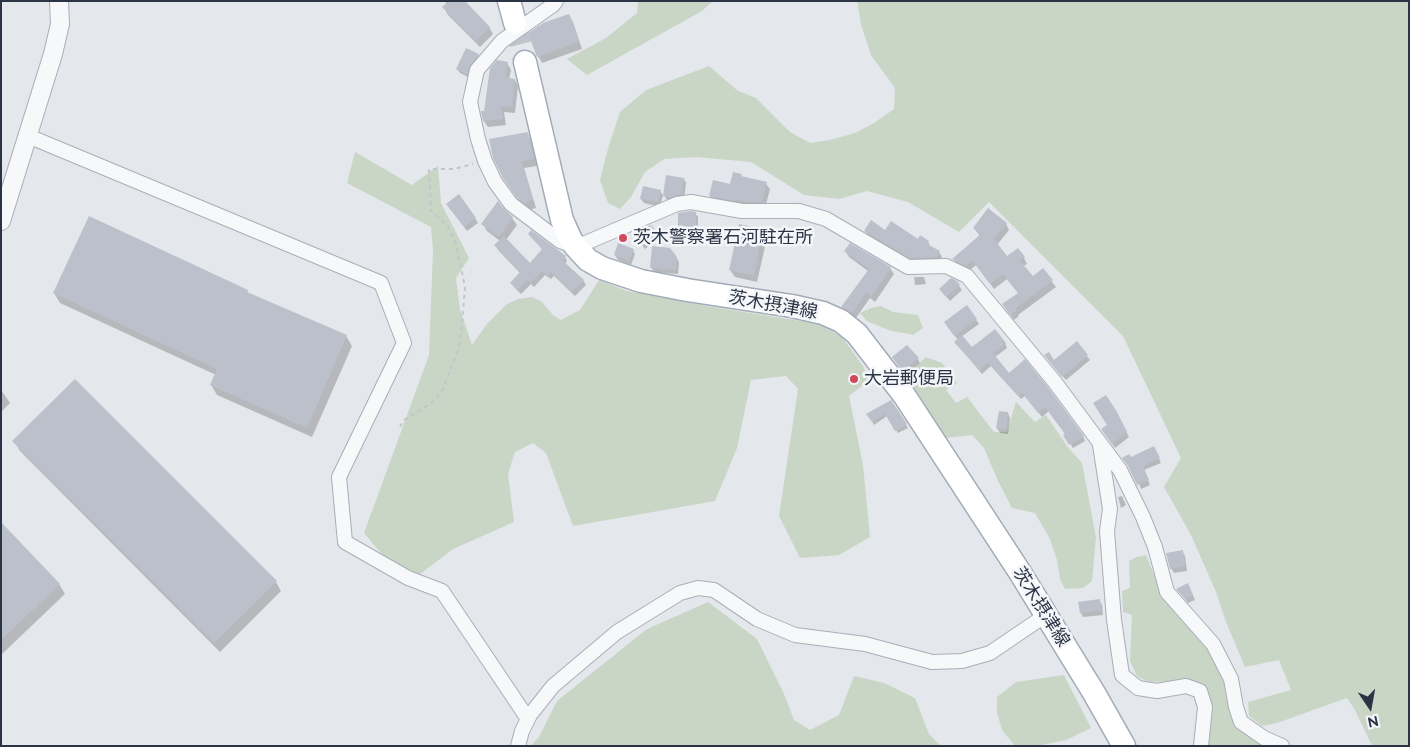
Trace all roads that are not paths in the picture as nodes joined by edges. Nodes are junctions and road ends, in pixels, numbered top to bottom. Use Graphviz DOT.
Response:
graph roads {
  1 [pos="58,1"];
  2 [pos="509,1"];
  3 [pos="556,1"];
  4 [pos="515,23"];
  5 [pos="525,62"];
  6 [pos="28,136"];
  7 [pos="1,221"];
  8 [pos="576,247"];
  9 [pos="1099,442"];
  10 [pos="1046,615"];
  11 [pos="528,719"];
  12 [pos="518,746"];
  13 [pos="1124,746"];
  14 [pos="1201,746"];
  15 [pos="1282,746"];
  1 -- 6 [label="street"];
  2 -- 4 [label="main road"];
  3 -- 8 [label="street"];
  5 -- 8 [label="main road, 茨木摂津線"];
  6 -- 7 [label="street"];
  6 -- 11 [label="street"];
  8 -- 9 [label="street"];
  8 -- 10 [label="main road, 茨木摂津線"];
  9 -- 14 [label="street"];
  9 -- 15 [label="street"];
  10 -- 11 [label="street"];
  10 -- 13 [label="main road, 茨木摂津線"];
  11 -- 12 [label="street"];
}
